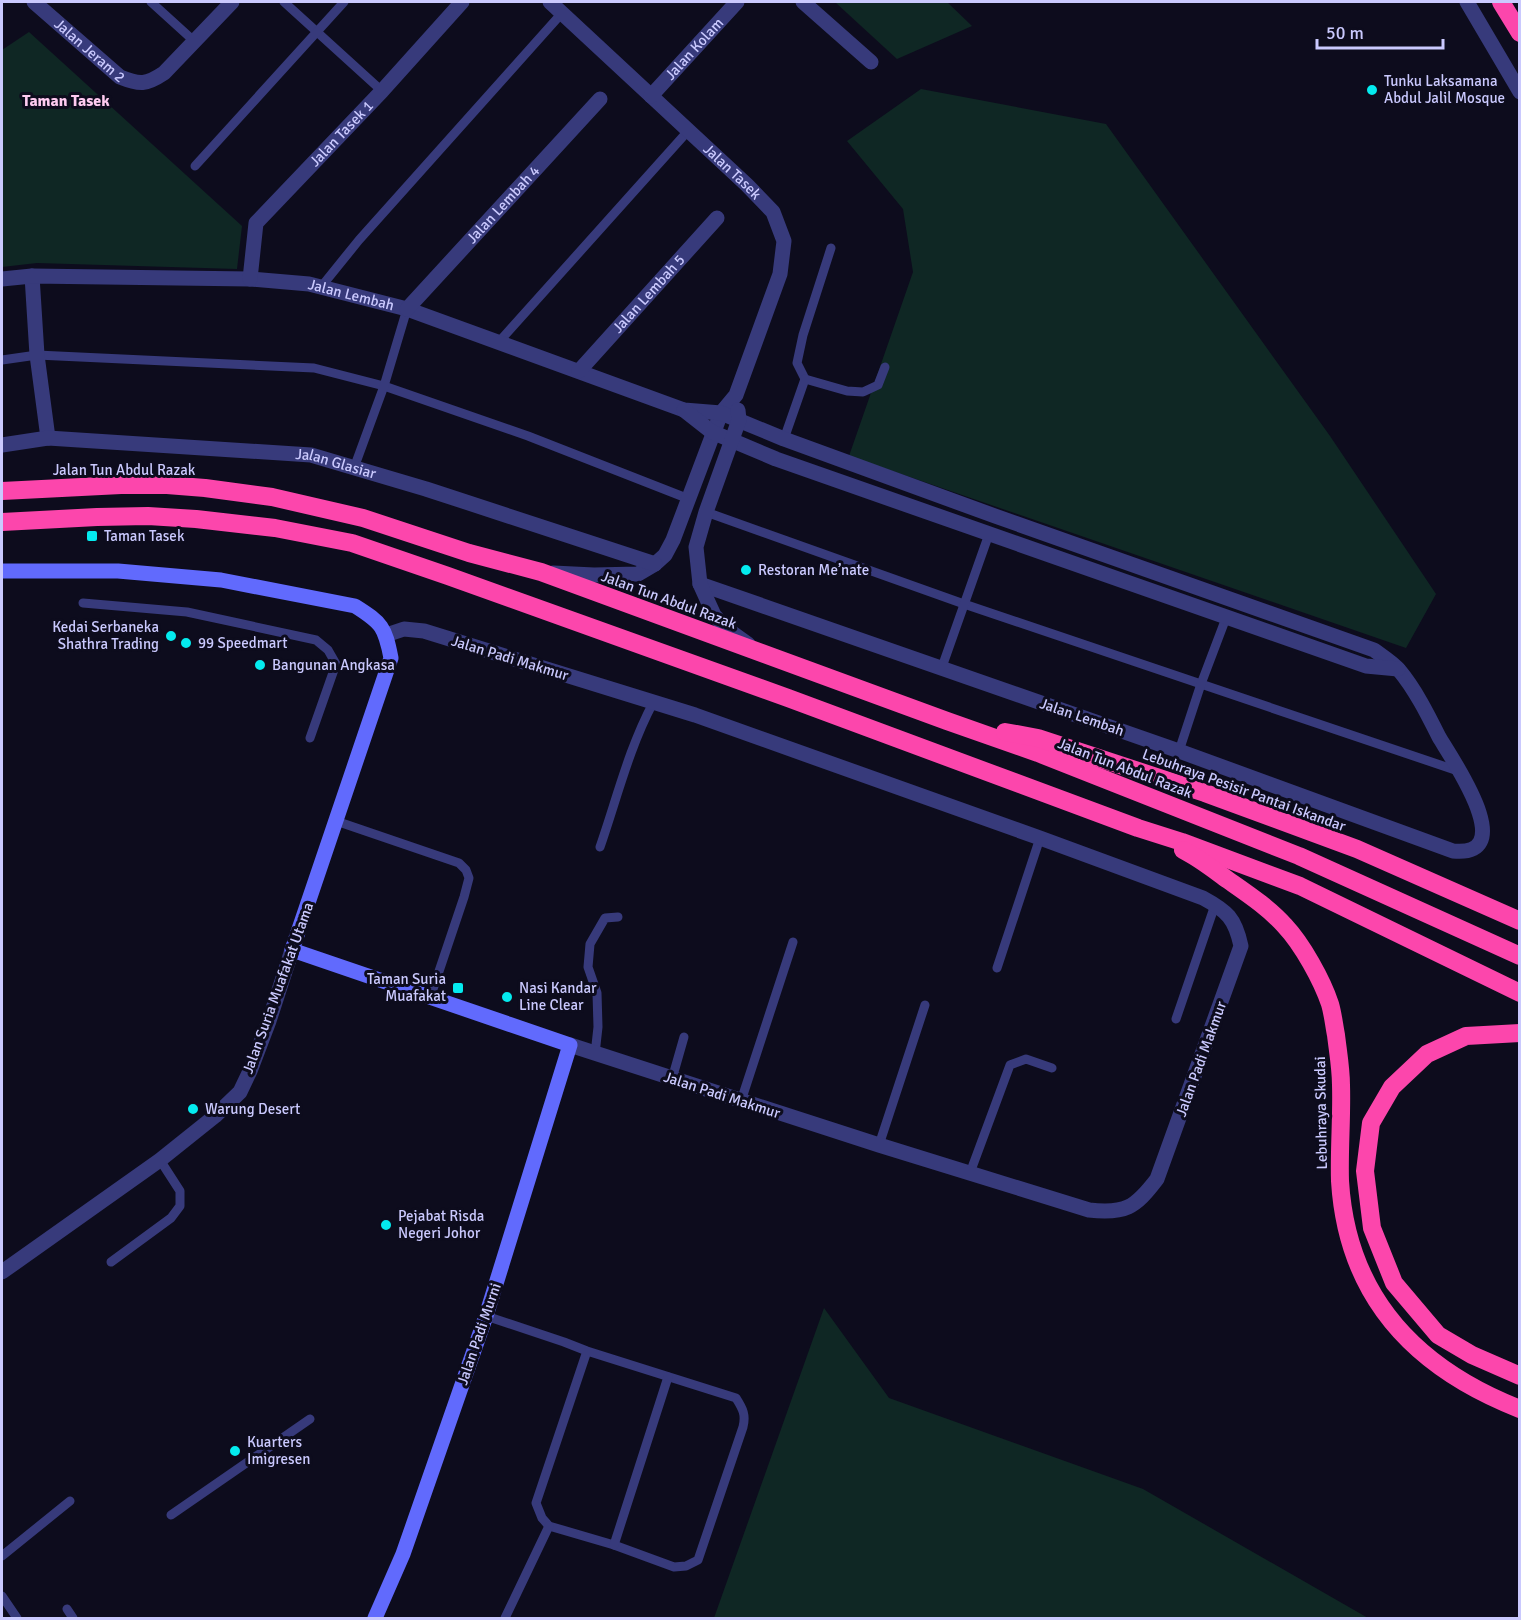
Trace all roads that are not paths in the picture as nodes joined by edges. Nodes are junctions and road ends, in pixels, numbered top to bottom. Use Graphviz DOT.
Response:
graph roads {
  1 [pos="34,2"];
  2 [pos="151,2"];
  3 [pos="232,2"];
  4 [pos="284,2"];
  5 [pos="344,2"];
  6 [pos="462,2"];
  7 [pos="550,2"];
  8 [pos="737,2"];
  9 [pos="803,2"];
  10 [pos="1467,2"];
  11 [pos="1501,2"];
  12 [pos="562,13"];
  13 [pos="317,31"];
  14 [pos="1520,33"];
  15 [pos="194,41"];
  16 [pos="871,62"];
  17 [pos="382,91"];
  18 [pos="1520,92"];
  19 [pos="651,96"];
  20 [pos="600,99"];
  21 [pos="688,131"];
  22 [pos="195,166"];
  23 [pos="717,218"];
  24 [pos="831,248"];
  25 [pos="32,276"];
  26 [pos="2,279"];
  27 [pos="250,279"];
  28 [pos="321,287"];
  29 [pos="407,309"];
  30 [pos="498,343"];
  31 [pos="37,355"];
  32 [pos="2,360"];
  33 [pos="885,368"];
  34 [pos="579,371"];
  35 [pos="805,379"];
  36 [pos="384,386"];
  37 [pos="736,395"];
  38 [pos="684,410"];
  39 [pos="721,413"];
  40 [pos="739,420"];
  41 [pos="712,432"];
  42 [pos="48,438"];
  43 [pos="784,439"];
  44 [pos="731,440"];
  45 [pos="2,445"];
  46 [pos="354,468"];
  47 [pos="2,491"];
  48 [pos="689,499"];
  49 [pos="706,512"];
  50 [pos="995,516"];
  51 [pos="2,522"];
  52 [pos="989,534"];
  53 [pos="655,564"];
  54 [pos="2,571"];
  55 [pos="541,572"];
  56 [pos="700,584"];
  57 [pos="1233,599"];
  58 [pos="83,603"];
  59 [pos="964,604"];
  60 [pos="1226,618"];
  61 [pos="386,634"];
  62 [pos="761,652"];
  63 [pos="942,667"];
  64 [pos="1398,669"];
  65 [pos="1201,684"];
  66 [pos="653,703"];
  67 [pos="947,721"];
  68 [pos="310,738"];
  69 [pos="1179,751"];
  70 [pos="1461,772"];
  71 [pos="336,821"];
  72 [pos="1138,828"];
  73 [pos="1040,838"];
  74 [pos="600,847"];
  75 [pos="1464,896"];
  76 [pos="1215,904"];
  77 [pos="1520,910"];
  78 [pos="618,917"];
  79 [pos="1520,921"];
  80 [pos="794,942"];
  81 [pos="292,950"];
  82 [pos="1520,956"];
  83 [pos="997,968"];
  84 [pos="1520,993"];
  85 [pos="430,998"];
  86 [pos="925,1005"];
  87 [pos="1176,1019"];
  88 [pos="1520,1033"];
  89 [pos="684,1037"];
  90 [pos="570,1045"];
  91 [pos="595,1054"];
  92 [pos="1052,1068"];
  93 [pos="672,1079"];
  94 [pos="741,1101"];
  95 [pos="879,1145"];
  96 [pos="160,1160"];
  97 [pos="970,1173"];
  98 [pos="111,1262"];
  99 [pos="2,1272"];
  100 [pos="486,1316"];
  101 [pos="587,1351"];
  102 [pos="1520,1376"];
  103 [pos="668,1377"];
  104 [pos="1520,1409"];
  105 [pos="310,1419"];
  106 [pos="70,1501"];
  107 [pos="171,1515"];
  108 [pos="549,1526"];
  109 [pos="614,1545"];
  110 [pos="2,1556"];
  111 [pos="2,1596"];
  112 [pos="67,1610"];
  113 [pos="17,1618"];
  114 [pos="73,1618"];
  115 [pos="375,1618"];
  116 [pos="505,1618"];
  1 -- 15 [label="street, Jalan Jeram 2"];
  2 -- 15 [label="lane"];
  3 -- 15 [label="street"];
  4 -- 13 [label="lane"];
  5 -- 13 [label="lane"];
  6 -- 17 [label="street, Jalan Tasek 1"];
  7 -- 12 [label="street, Jalan Tasek"];
  8 -- 19 [label="street, Jalan Kolam"];
  9 -- 16 [label="street"];
  10 -- 18 [label="street"];
  11 -- 14 [label="highway"];
  12 -- 19 [label="street, Jalan Tasek"];
  12 -- 28 [label="lane"];
  13 -- 17 [label="lane"];
  13 -- 22 [label="lane"];
  17 -- 27 [label="street, Jalan Tasek 1"];
  19 -- 21 [label="street, Jalan Tasek"];
  20 -- 29 [label="street, Jalan Lembah 4"];
  21 -- 30 [label="lane"];
  21 -- 37 [label="street, Jalan Tasek"];
  23 -- 34 [label="street, Jalan Lembah 5"];
  24 -- 35 [label="lane"];
  25 -- 26 [label="street, Jalan Lembah"];
  25 -- 27 [label="street, Jalan Lembah"];
  25 -- 31 [label="street"];
  27 -- 28 [label="street, Jalan Lembah"];
  28 -- 29 [label="street, Jalan Lembah"];
  29 -- 30 [label="street, Jalan Lembah"];
  29 -- 36 [label="lane"];
  30 -- 34 [label="street, Jalan Lembah"];
  31 -- 32 [label="lane"];
  31 -- 36 [label="lane"];
  31 -- 42 [label="street"];
  33 -- 35 [label="lane"];
  34 -- 38 [label="street, Jalan Lembah"];
  35 -- 43 [label="lane"];
  36 -- 46 [label="lane"];
  36 -- 48 [label="lane"];
  37 -- 39 [label="street, Jalan Tasek"];
  37 -- 40 [label="street, Jalan Tasek"];
  38 -- 39 [label="street, Jalan Lembah"];
  38 -- 41 [label="street, Jalan Lembah"];
  39 -- 40 [label="street, Jalan Lembah"];
  39 -- 41 [label="street, Jalan Tasek"];
  40 -- 43 [label="street, Jalan Lembah"];
  40 -- 44 [label="street, Jalan Tasek"];
  41 -- 44 [label="street, Jalan Lembah"];
  41 -- 48 [label="street, Jalan Tasek"];
  42 -- 45 [label="street, Jalan Glasiar"];
  42 -- 46 [label="street, Jalan Glasiar"];
  43 -- 50 [label="street, Jalan Lembah"];
  44 -- 49 [label="street, Jalan Tasek"];
  44 -- 52 [label="street, Jalan Lembah"];
  46 -- 53 [label="street, Jalan Glasiar"];
  47 -- 55 [label="highway, Jalan Tun Abdul Razak"];
  48 -- 53 [label="street, Jalan Tasek"];
  49 -- 56 [label="street, Jalan Tasek"];
  49 -- 59 [label="lane"];
  50 -- 52 [label="street"];
  50 -- 57 [label="street, Jalan Lembah"];
  51 -- 72 [label="highway"];
  52 -- 59 [label="lane"];
  52 -- 60 [label="street, Jalan Lembah"];
  53 -- 55 [label="street"];
  54 -- 61 [label="street"];
  55 -- 62 [label="highway, Jalan Tun Abdul Razak"];
  56 -- 62 [label="street, Jalan Tasek"];
  56 -- 63 [label="street, Jalan Lembah"];
  57 -- 60 [label="street"];
  57 -- 64 [label="street, Jalan Lembah"];
  58 -- 68 [label="lane"];
  59 -- 63 [label="lane"];
  59 -- 65 [label="lane"];
  60 -- 64 [label="street, Jalan Lembah"];
  60 -- 65 [label="lane"];
  61 -- 66 [label="street, Jalan Padi Makmur"];
  61 -- 71 [label="street, Jalan Suria Muafakat Utama"];
  62 -- 67 [label="highway, Jalan Tun Abdul Razak"];
  63 -- 69 [label="street, Jalan Lembah"];
  64 -- 70 [label="street, Jalan Lembah"];
  65 -- 69 [label="lane"];
  65 -- 70 [label="lane"];
  66 -- 73 [label="street, Jalan Padi Makmur"];
  66 -- 74 [label="lane"];
  67 -- 75 [label="highway, Lebuhraya Pesisir Pantai Iskandar"];
  67 -- 82 [label="highway, Jalan Tun Abdul Razak"];
  69 -- 70 [label="street, Jalan Lembah"];
  71 -- 81 [label="street, Jalan Suria Muafakat Utama"];
  71 -- 85 [label="lane"];
  72 -- 84 [label="highway"];
  72 -- 104 [label="highway, Lebuhraya Skudai"];
  73 -- 76 [label="street, Jalan Padi Makmur"];
  73 -- 83 [label="lane"];
  75 -- 77 [label="highway"];
  75 -- 79 [label="highway, Lebuhraya Pesisir Pantai Iskandar"];
  76 -- 87 [label="lane"];
  76 -- 97 [label="street, Jalan Padi Makmur"];
  78 -- 91 [label="lane"];
  80 -- 94 [label="lane"];
  81 -- 85 [label="street, Jalan Padi Makmur"];
  81 -- 96 [label="street, Jalan Suria Muafakat Utama"];
  85 -- 90 [label="street, Jalan Padi Makmur"];
  86 -- 95 [label="lane"];
  88 -- 102 [label="highway"];
  89 -- 93 [label="lane"];
  90 -- 91 [label="street, Jalan Padi Makmur"];
  90 -- 100 [label="street, Jalan Padi Murni"];
  91 -- 93 [label="street, Jalan Padi Makmur"];
  92 -- 97 [label="lane"];
  93 -- 94 [label="street, Jalan Padi Makmur"];
  94 -- 95 [label="street, Jalan Padi Makmur"];
  95 -- 97 [label="street, Jalan Padi Makmur"];
  96 -- 98 [label="lane"];
  96 -- 99 [label="street, Jalan Suria Muafakat Utama"];
  100 -- 101 [label="lane"];
  100 -- 115 [label="street, Jalan Padi Murni"];
  101 -- 103 [label="lane"];
  101 -- 108 [label="lane"];
  103 -- 109 [label="lane"];
  103 -- 109 [label="lane"];
  105 -- 107 [label="lane"];
  106 -- 110 [label="lane"];
  108 -- 109 [label="lane"];
  108 -- 116 [label="lane"];
  111 -- 113 [label="lane"];
  112 -- 114 [label="lane"];
}
